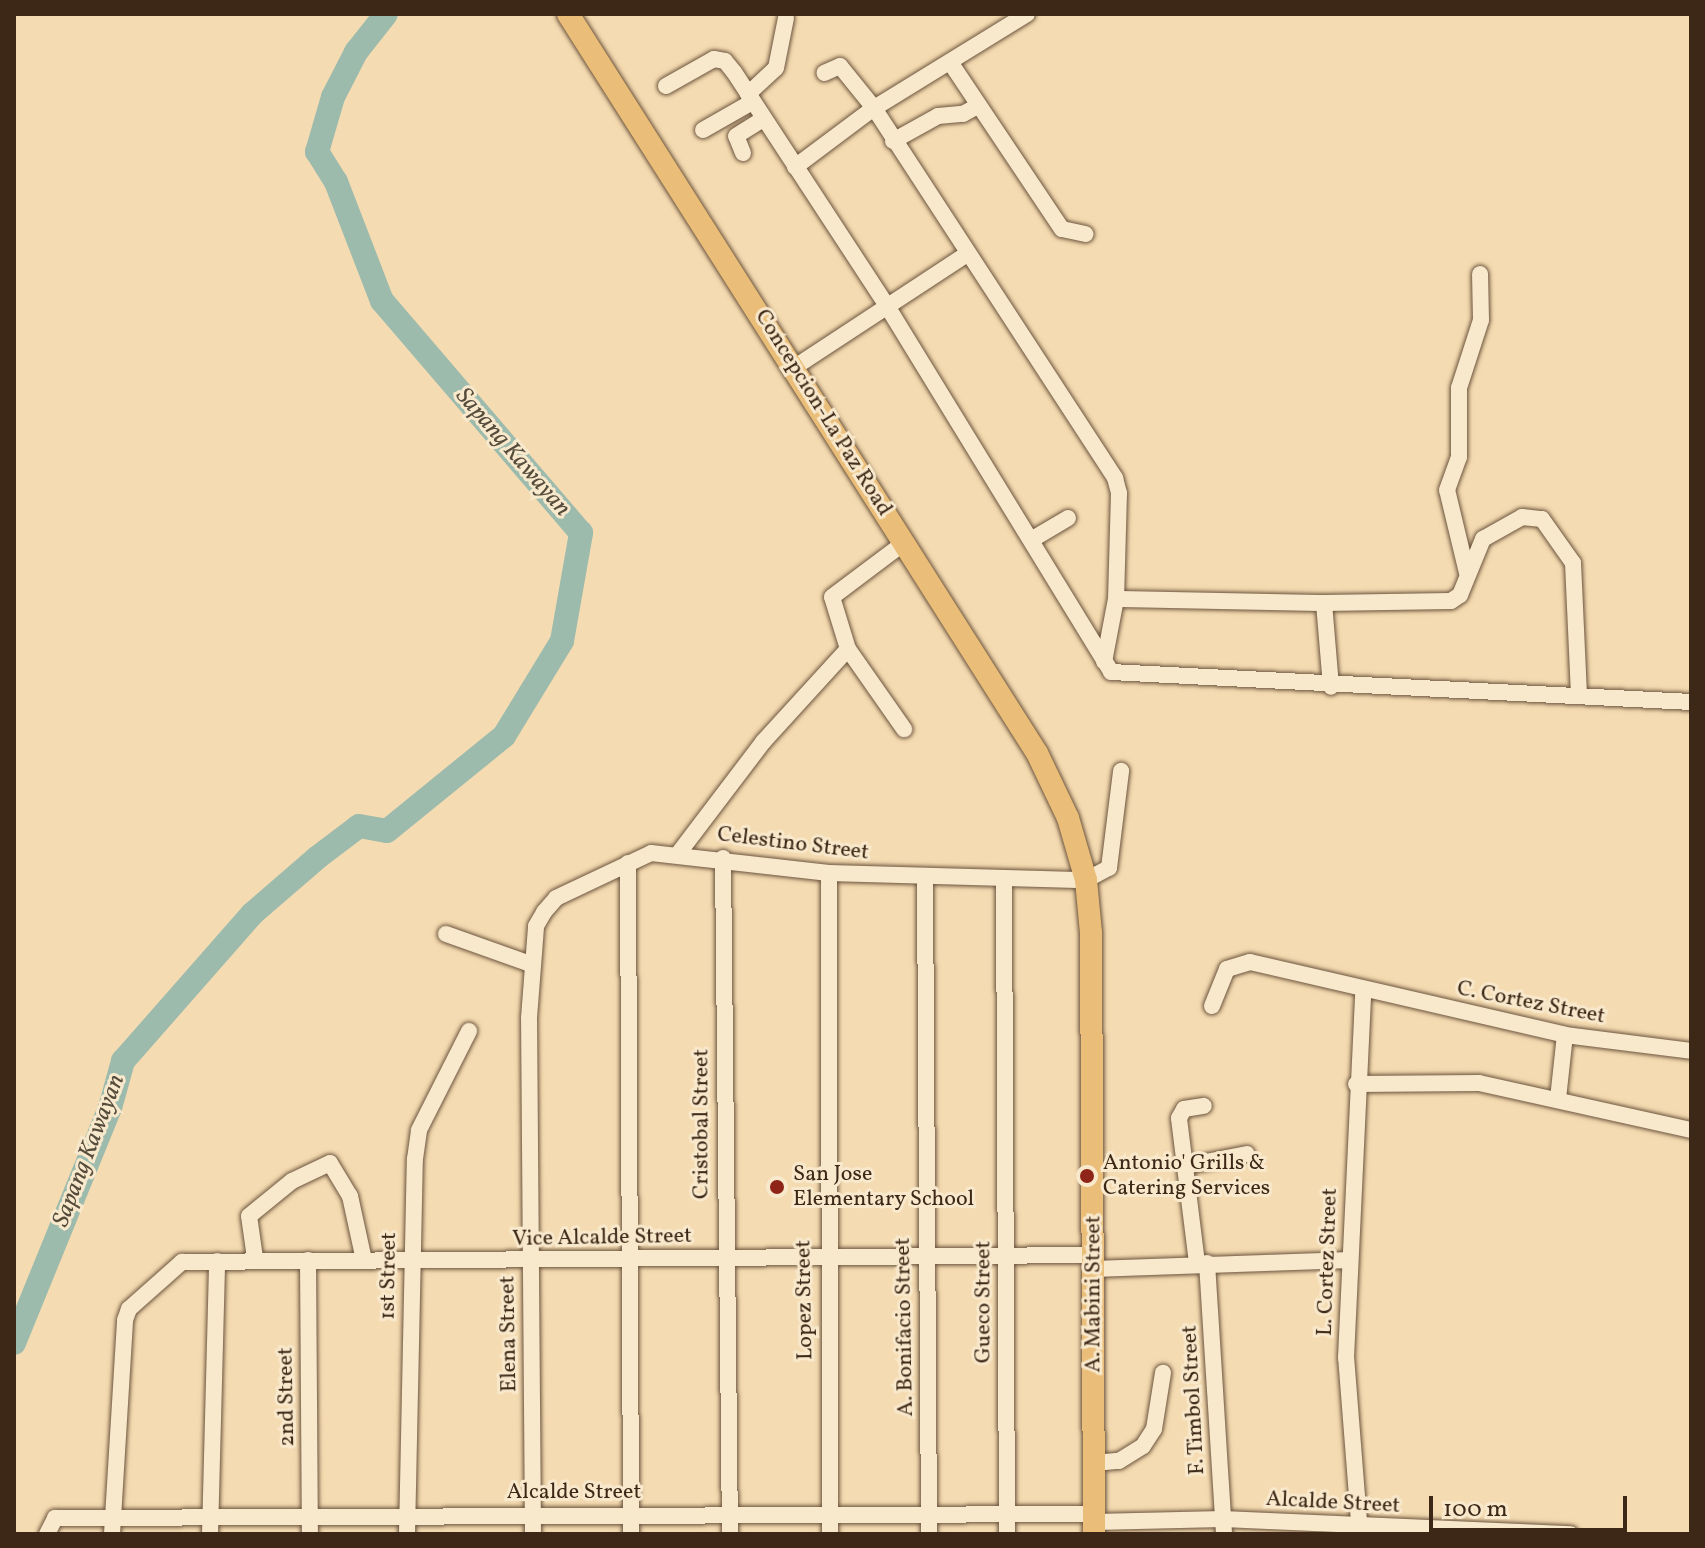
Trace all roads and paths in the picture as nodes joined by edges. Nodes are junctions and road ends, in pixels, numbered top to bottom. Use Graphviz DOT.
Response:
graph roads {
  1 [pos="568,14"];
  2 [pos="1027,14"];
  3 [pos="786,18"];
  4 [pos="950,62"];
  5 [pos="824,73"];
  6 [pos="666,86"];
  7 [pos="750,98"];
  8 [pos="979,105"];
  9 [pos="874,108"];
  10 [pos="763,119"];
  11 [pos="703,130"];
  12 [pos="893,141"];
  13 [pos="743,153"];
  14 [pos="795,167"];
  15 [pos="1085,234"];
  16 [pos="967,254"];
  17 [pos="1480,274"];
  18 [pos="887,306"];
  19 [pos="795,367"];
  20 [pos="1068,518"];
  21 [pos="1031,540"];
  22 [pos="904,543"];
  23 [pos="1467,573"];
  24 [pos="1116,599"];
  25 [pos="1324,603"];
  26 [pos="848,649"];
  27 [pos="1104,662"];
  28 [pos="1331,687"];
  29 [pos="1579,696"];
  30 [pos="1691,702"];
  31 [pos="904,729"];
  32 [pos="1121,771"];
  33 [pos="1068,818"];
  34 [pos="678,854"];
  35 [pos="723,858"];
  36 [pos="628,863"];
  37 [pos="829,873"];
  38 [pos="925,879"];
  39 [pos="1004,879"];
  40 [pos="1086,880"];
  41 [pos="446,934"];
  42 [pos="535,942"];
  43 [pos="533,965"];
  44 [pos="1363,992"];
  45 [pos="1212,1006"];
  46 [pos="469,1031"];
  47 [pos="1565,1035"];
  48 [pos="1691,1051"];
  49 [pos="1356,1084"];
  50 [pos="1558,1099"];
  51 [pos="1204,1106"];
  52 [pos="1691,1130"];
  53 [pos="1247,1154"];
  54 [pos="1185,1166"];
  55 [pos="724,1257"];
  56 [pos="255,1258"];
  57 [pos="826,1258"];
  58 [pos="926,1258"];
  59 [pos="1006,1259"];
  60 [pos="308,1260"];
  61 [pos="364,1260"];
  62 [pos="411,1260"];
  63 [pos="631,1260"];
  64 [pos="1350,1260"];
  65 [pos="217,1261"];
  66 [pos="530,1261"];
  67 [pos="1094,1262"];
  68 [pos="1202,1263"];
  69 [pos="1163,1373"];
  70 [pos="1094,1463"];
  71 [pos="730,1514"];
  72 [pos="831,1514"];
  73 [pos="533,1515"];
  74 [pos="631,1515"];
  75 [pos="1007,1515"];
  76 [pos="407,1516"];
  77 [pos="929,1516"];
  78 [pos="311,1517"];
  79 [pos="1094,1524"];
  80 [pos="112,1526"];
  81 [pos="210,1526"];
  82 [pos="1224,1527"];
  83 [pos="1360,1531"];
  84 [pos="1512,1532"];
  85 [pos="1549,1533"];
  86 [pos="47,1534"];
  87 [pos="310,1534"];
  88 [pos="407,1534"];
  89 [pos="533,1534"];
  90 [pos="631,1534"];
  91 [pos="730,1534"];
  92 [pos="830,1534"];
  93 [pos="929,1534"];
  94 [pos="1007,1534"];
  95 [pos="1571,1534"];
  1 -- 19 [label="main road, Concepcion-La Paz Road"];
  2 -- 4 [label="street"];
  3 -- 7 [label="street"];
  4 -- 8 [label="street"];
  4 -- 9 [label="street"];
  5 -- 9 [label="street"];
  6 -- 7 [label="street"];
  7 -- 10 [label="street"];
  7 -- 11 [label="street"];
  8 -- 12 [label="street"];
  8 -- 15 [label="street"];
  9 -- 12 [label="street"];
  9 -- 14 [label="street"];
  10 -- 13 [label="street"];
  10 -- 14 [label="street"];
  12 -- 16 [label="street"];
  14 -- 18 [label="street"];
  16 -- 18 [label="street"];
  16 -- 24 [label="street"];
  17 -- 23 [label="street"];
  18 -- 19 [label="street"];
  18 -- 21 [label="street"];
  19 -- 22 [label="main road, Concepcion-La Paz Road"];
  20 -- 21 [label="street"];
  21 -- 27 [label="street"];
  22 -- 26 [label="street"];
  22 -- 33 [label="main road, Concepcion-La Paz Road"];
  23 -- 25 [label="street"];
  23 -- 29 [label="street"];
  24 -- 25 [label="street"];
  24 -- 27 [label="street"];
  25 -- 28 [label="street"];
  26 -- 31 [label="street"];
  26 -- 34 [label="street"];
  27 -- 28 [label="street"];
  28 -- 29 [label="street"];
  29 -- 30 [label="street"];
  32 -- 40 [label="street"];
  33 -- 40 [label="main road, A. Mabini Street"];
  34 -- 35 [label="street, Celestino Street"];
  34 -- 36 [label="street, Celestino Street"];
  35 -- 37 [label="street, Celestino Street"];
  35 -- 55 [label="street, Cristobal Street"];
  36 -- 42 [label="street, Celestino Street"];
  36 -- 63 [label="street"];
  37 -- 38 [label="street, Celestino Street"];
  37 -- 57 [label="street, Lopez Street"];
  38 -- 39 [label="street, Celestino Street"];
  38 -- 58 [label="street, A. Bonifacio Street"];
  39 -- 40 [label="street, Celestino Street"];
  39 -- 59 [label="street, Gueco Street"];
  40 -- 67 [label="main road, A. Mabini Street"];
  41 -- 43 [label="street"];
  42 -- 43 [label="street, Elena Street"];
  43 -- 66 [label="street, Elena Street"];
  44 -- 45 [label="street, C. Cortez Street"];
  44 -- 47 [label="street, C. Cortez Street"];
  44 -- 49 [label="street, L. Cortez Street"];
  46 -- 62 [label="street, 1st Street"];
  47 -- 48 [label="street, C. Cortez Street"];
  47 -- 50 [label="street"];
  49 -- 50 [label="street"];
  49 -- 64 [label="street, L. Cortez Street"];
  50 -- 52 [label="street"];
  51 -- 54 [label="street, F. Timbol Street"];
  53 -- 54 [label="street"];
  54 -- 68 [label="street, F. Timbol Street"];
  55 -- 57 [label="street, Vice Alcalde Street"];
  55 -- 63 [label="street, Vice Alcalde Street"];
  55 -- 71 [label="street, Cristobal Street"];
  56 -- 60 [label="street, Vice Alcalde Street"];
  56 -- 61 [label="street"];
  56 -- 65 [label="street, Vice Alcalde Street"];
  57 -- 58 [label="street, Vice Alcalde Street"];
  57 -- 72 [label="street, Lopez Street"];
  58 -- 59 [label="street, Vice Alcalde Street"];
  58 -- 77 [label="street, A. Bonifacio Street"];
  59 -- 67 [label="street, Vice Alcalde Street"];
  59 -- 75 [label="street, Gueco Street"];
  60 -- 61 [label="street, Vice Alcalde Street"];
  60 -- 78 [label="street, 2nd Street"];
  61 -- 62 [label="street, Vice Alcalde Street"];
  62 -- 66 [label="street, Vice Alcalde Street"];
  62 -- 76 [label="street, 1st Street"];
  63 -- 66 [label="street, Vice Alcalde Street"];
  63 -- 74 [label="street"];
  64 -- 68 [label="street, Vice Alcalde Street"];
  64 -- 83 [label="street, L. Cortez Street"];
  65 -- 80 [label="street, Vice Alcalde Street"];
  65 -- 81 [label="street"];
  66 -- 73 [label="street, Elena Street"];
  67 -- 68 [label="street, Vice Alcalde Street"];
  67 -- 70 [label="main road, A. Mabini Street"];
  68 -- 82 [label="street, F. Timbol Street"];
  69 -- 70 [label="street"];
  70 -- 79 [label="main road, A. Mabini Street"];
  71 -- 72 [label="street, Alcalde Street"];
  71 -- 74 [label="street, Alcalde Street"];
  71 -- 91 [label="street, Cristobal Street"];
  72 -- 77 [label="street, Alcalde Street"];
  72 -- 92 [label="street, Lopez Street"];
  73 -- 74 [label="street, Alcalde Street"];
  73 -- 76 [label="street, Alcalde Street"];
  73 -- 89 [label="street, Elena Street"];
  74 -- 90 [label="street"];
  75 -- 77 [label="street, Alcalde Street"];
  75 -- 79 [label="street, Alcalde Street"];
  75 -- 94 [label="street, Gueco Street"];
  76 -- 78 [label="street, Alcalde Street"];
  76 -- 88 [label="street, 1st Street"];
  77 -- 93 [label="street, A. Bonifacio Street"];
  78 -- 81 [label="street, Alcalde Street"];
  78 -- 87 [label="street, 2nd Street"];
  79 -- 82 [label="street, Alcalde Street"];
  80 -- 81 [label="street, Alcalde Street"];
  80 -- 86 [label="street, Alcalde Street"];
  82 -- 83 [label="street, Alcalde Street"];
  83 -- 84 [label="street, Alcalde Street"];
  84 -- 85 [label="street, Alcalde Street"];
  85 -- 95 [label="street, Alcalde Street"];
}
